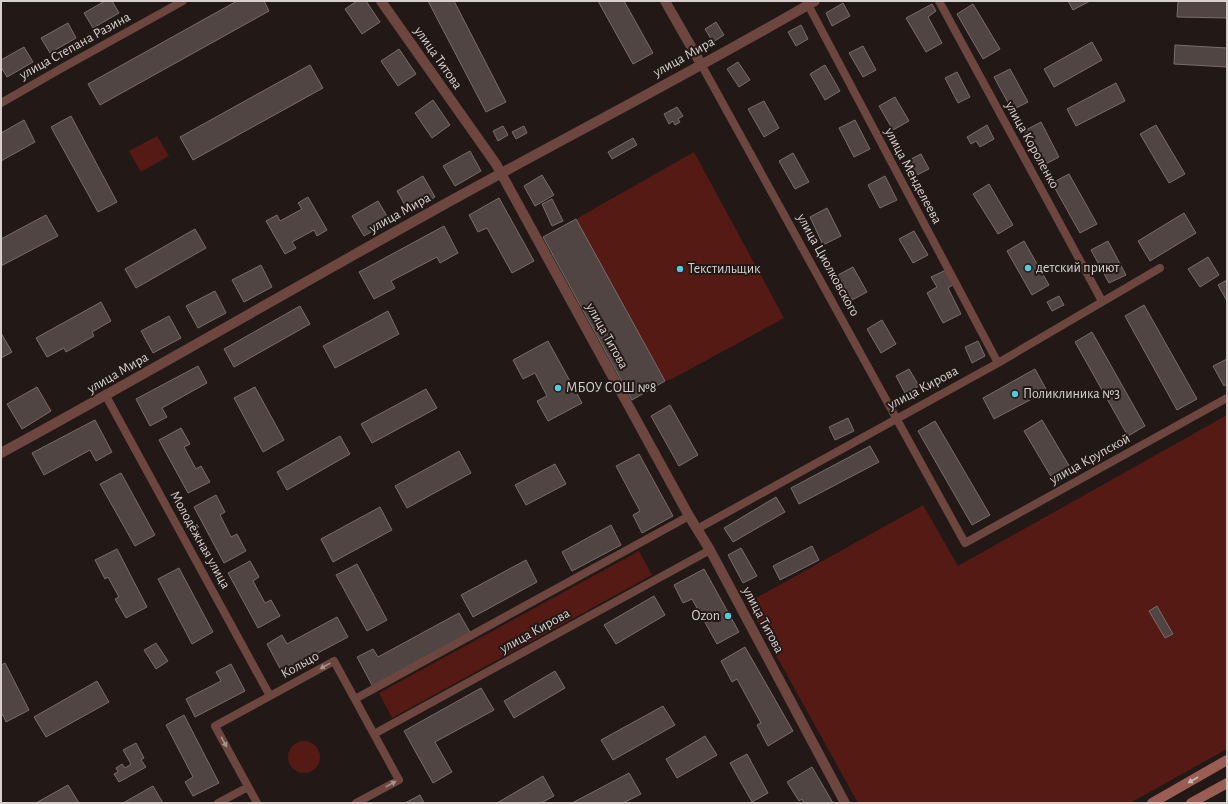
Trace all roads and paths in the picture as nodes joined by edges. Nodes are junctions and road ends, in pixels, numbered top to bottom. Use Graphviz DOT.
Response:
graph roads {
  1 [pos="184,1"];
  2 [pos="381,1"];
  3 [pos="665,1"];
  4 [pos="938,1"];
  5 [pos="810,2"];
  6 [pos="702,64"];
  7 [pos="1,103"];
  8 [pos="501,174"];
  9 [pos="1160,268"];
  10 [pos="1102,301"];
  11 [pos="998,363"];
  12 [pos="106,396"];
  13 [pos="1227,398"];
  14 [pos="896,418"];
  15 [pos="1,453"];
  16 [pos="689,516"];
  17 [pos="697,528"];
  18 [pos="965,543"];
  19 [pos="710,550"];
  20 [pos="270,696"];
  21 [pos="355,699"];
  22 [pos="374,734"];
  23 [pos="1227,760"];
  24 [pos="1227,783"];
  25 [pos="248,787"];
  26 [pos="218,803"];
  27 [pos="257,803"];
  28 [pos="356,803"];
  29 [pos="845,803"];
  30 [pos="1152,803"];
  31 [pos="1191,803"];
  1 -- 7 [label="street, улица Степана Разина"];
  2 -- 8 [label="street, улица Титова"];
  3 -- 6 [label="street, улица Циолковского"];
  4 -- 10 [label="street, улица Короленко"];
  5 -- 6 [label="street, улица Мира"];
  5 -- 11 [label="street, улица Менделеева"];
  6 -- 8 [label="street, улица Мира"];
  6 -- 14 [label="street, улица Циолковского"];
  8 -- 12 [label="street, улица Мира"];
  8 -- 16 [label="street, улица Титова"];
  9 -- 10 [label="street, улица Кирова"];
  10 -- 11 [label="street, улица Кирова"];
  11 -- 14 [label="street, улица Кирова"];
  12 -- 15 [label="street, улица Мира"];
  12 -- 20 [label="street, Молодёжная улица"];
  13 -- 18 [label="street, улица Крупской"];
  14 -- 17 [label="street, улица Кирова"];
  14 -- 18 [label="street, улица Циолковского"];
  16 -- 17 [label="street, улица Титова"];
  16 -- 21 [label="street, улица Кирова"];
  17 -- 19 [label="street, улица Титова"];
  19 -- 22 [label="street, улица Кирова"];
  19 -- 29 [label="street, улица Титова"];
  21 -- 20 [label="street, Кольцо, one-way"];
  20 -- 25 [label="street, Кольцо, one-way"];
  21 -- 22 [label="street, Кольцо"];
  28 -- 22 [label="street, Кольцо, one-way"];
  23 -- 30 [label="main road, one-way"];
  24 -- 31 [label="main road"];
  25 -- 26 [label="street"];
  25 -- 27 [label="street, Кольцо"];
}
